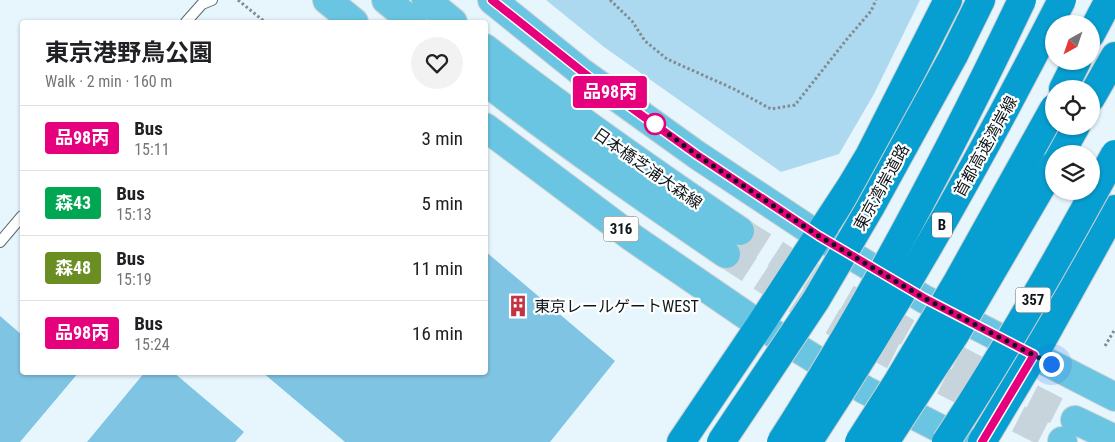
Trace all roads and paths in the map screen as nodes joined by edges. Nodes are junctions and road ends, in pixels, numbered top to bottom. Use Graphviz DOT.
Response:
graph roads {
  1 [pos="238,0"];
  2 [pos="314,0"];
  3 [pos="386,0"];
  4 [pos="426,0"];
  5 [pos="492,0"];
  6 [pos="610,0"];
  7 [pos="876,0"];
  8 [pos="948,0"];
  9 [pos="981,0"];
  10 [pos="1022,0"];
  11 [pos="1062,0"];
  12 [pos="1108,0"];
  13 [pos="205,1"];
  14 [pos="340,11"];
  15 [pos="1100,16"];
  16 [pos="188,20"];
  17 [pos="263,20"];
  18 [pos="410,20"];
  19 [pos="451,20"];
  20 [pos="488,50"];
  21 [pos="1115,56"];
  22 [pos="1100,82"];
  23 [pos="488,83"];
  24 [pos="1045,124"];
  25 [pos="488,130"];
  26 [pos="1115,154"];
  27 [pos="1045,180"];
  28 [pos="1115,209"];
  29 [pos="20,218"];
  30 [pos="740,231"];
  31 [pos="819,236"];
  32 [pos="0,242"];
  33 [pos="726,254"];
  34 [pos="760,325"];
  35 [pos="1115,328"];
  36 [pos="1105,346"];
  37 [pos="1034,355"];
  38 [pos="1115,397"];
  39 [pos="1067,434"];
  40 [pos="1115,439"];
  41 [pos="681,442"];
  42 [pos="722,442"];
  43 [pos="781,442"];
  44 [pos="808,442"];
  45 [pos="859,442"];
  46 [pos="885,442"];
  47 [pos="946,442"];
  48 [pos="966,442"];
  49 [pos="982,442"];
  1 -- 17 [label="path"];
  2 -- 14 [label="lane"];
  3 -- 18 [label="main road"];
  4 -- 19 [label="main road"];
  5 -- 31 [label="main road"];
  6 -- 7 [label="path"];
  8 -- 31 [label="highway"];
  9 -- 42 [label="highway, 東京湾岸道路, bridge"];
  10 -- 43 [label="highway, B, bridge"];
  11 -- 44 [label="highway, 首都高速湾岸線 / B, bridge"];
  12 -- 15 [label="highway"];
  13 -- 16 [label="lane"];
  20 -- 30 [label="main road, 日本橋芝浦大森線"];
  21 -- 22 [label="highway"];
  23 -- 33 [label="main road, 日本橋芝浦大森線 / 316"];
  24 -- 45 [label="highway, bridge"];
  25 -- 34 [label="main road, 316"];
  26 -- 47 [label="highway, 357, bridge"];
  27 -- 46 [label="highway, bridge"];
  28 -- 37 [label="highway, 357"];
  29 -- 32 [label="lane"];
  31 -- 34 [label="highway"];
  31 -- 37 [label="main road"];
  34 -- 41 [label="highway"];
  34 -- 48 [label="main road, 316"];
  35 -- 36 [label="path"];
  37 -- 38 [label="main road"];
  37 -- 49 [label="highway, 357"];
  39 -- 40 [label="main road"];
}
